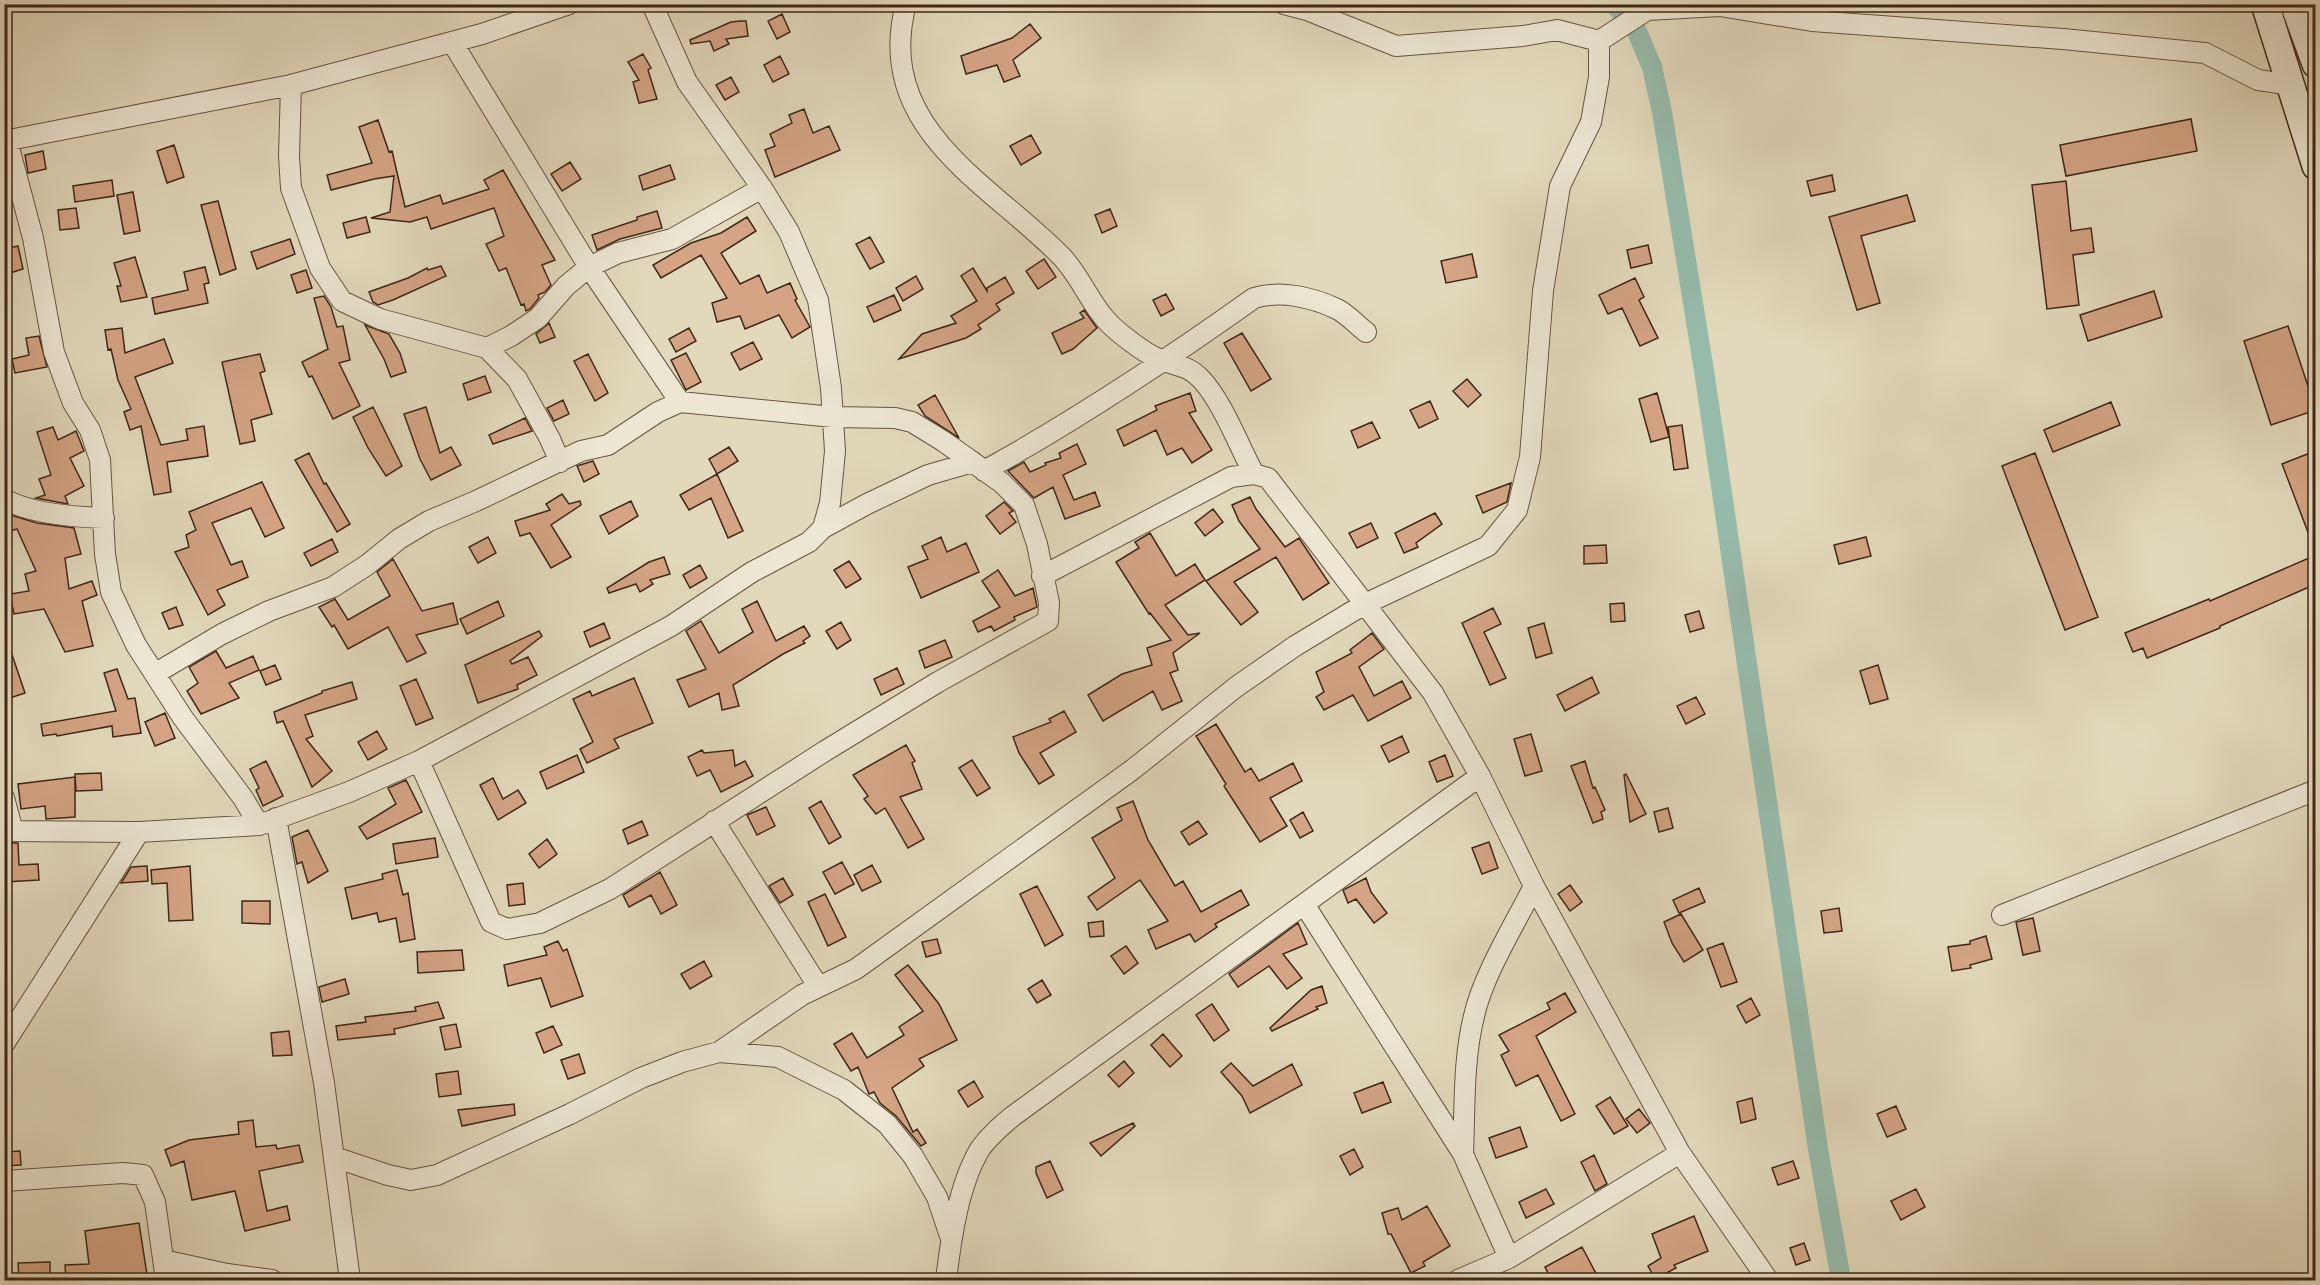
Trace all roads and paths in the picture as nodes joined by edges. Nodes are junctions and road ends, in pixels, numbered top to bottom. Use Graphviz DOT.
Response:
graph roads {
  1 [pos="569,4"];
  2 [pos="651,4"];
  3 [pos="906,4"];
  4 [pos="1284,4"];
  5 [pos="2265,4"];
  6 [pos="2295,4"];
  7 [pos="1607,36"];
  8 [pos="452,42"];
  9 [pos="2316,64"];
  10 [pos="291,85"];
  11 [pos="2292,85"];
  12 [pos="6,140"];
  13 [pos="2316,166"];
  14 [pos="762,188"];
  15 [pos="589,267"];
  16 [pos="1366,332"];
  17 [pos="487,348"];
  18 [pos="1161,360"];
  19 [pos="680,402"];
  20 [pos="833,417"];
  21 [pos="560,462"];
  22 [pos="979,466"];
  23 [pos="1254,474"];
  24 [pos="4,499"];
  25 [pos="104,518"];
  26 [pos="824,528"];
  27 [pos="1042,576"];
  28 [pos="1363,605"];
  29 [pos="156,672"];
  30 [pos="419,761"];
  31 [pos="1480,776"];
  32 [pos="2316,790"];
  33 [pos="4,798"];
  34 [pos="714,821"];
  35 [pos="267,822"];
  36 [pos="8,831"];
  37 [pos="139,832"];
  38 [pos="1534,886"];
  39 [pos="1304,904"];
  40 [pos="2002,915"];
  41 [pos="818,986"];
  42 [pos="4,1044"];
  43 [pos="719,1052"];
  44 [pos="1680,1153"];
  45 [pos="1463,1154"];
  46 [pos="334,1157"];
  47 [pos="4,1181"];
  48 [pos="951,1239"];
  49 [pos="1509,1258"];
  50 [pos="163,1260"];
  51 [pos="166,1281"];
  52 [pos="272,1281"];
  53 [pos="350,1281"];
  54 [pos="946,1281"];
  55 [pos="1458,1281"];
  56 [pos="1768,1281"];
  1 -- 8 [label="street"];
  2 -- 14 [label="street"];
  3 -- 18 [label="street"];
  4 -- 7 [label="street"];
  5 -- 11 [label="main road"];
  6 -- 9 [label="main road"];
  7 -- 11 [label="street"];
  7 -- 28 [label="street"];
  8 -- 10 [label="street"];
  8 -- 15 [label="street"];
  10 -- 12 [label="street"];
  10 -- 17 [label="street"];
  11 -- 13 [label="main road"];
  12 -- 25 [label="street"];
  14 -- 15 [label="street"];
  14 -- 20 [label="street"];
  15 -- 17 [label="street"];
  15 -- 19 [label="street"];
  16 -- 18 [label="street"];
  17 -- 21 [label="street"];
  18 -- 22 [label="street"];
  18 -- 23 [label="street"];
  19 -- 20 [label="street"];
  19 -- 21 [label="street"];
  20 -- 22 [label="street"];
  20 -- 26 [label="street"];
  21 -- 29 [label="street"];
  22 -- 26 [label="street"];
  22 -- 27 [label="street"];
  23 -- 27 [label="street"];
  23 -- 28 [label="street"];
  24 -- 25 [label="street"];
  25 -- 29 [label="street"];
  26 -- 30 [label="street"];
  27 -- 34 [label="street"];
  28 -- 31 [label="street"];
  28 -- 41 [label="street"];
  29 -- 35 [label="street"];
  30 -- 34 [label="street"];
  30 -- 35 [label="street"];
  31 -- 38 [label="street"];
  31 -- 39 [label="street"];
  32 -- 40 [label="street"];
  33 -- 36 [label="street"];
  34 -- 41 [label="street"];
  35 -- 37 [label="street"];
  35 -- 46 [label="street"];
  36 -- 37 [label="street"];
  37 -- 42 [label="street"];
  38 -- 44 [label="street"];
  38 -- 45 [label="street"];
  39 -- 45 [label="street"];
  39 -- 48 [label="street"];
  41 -- 43 [label="street"];
  43 -- 46 [label="street"];
  43 -- 48 [label="street"];
  44 -- 49 [label="street"];
  44 -- 56 [label="street"];
  45 -- 49 [label="street"];
  46 -- 53 [label="street"];
  47 -- 50 [label="street"];
  48 -- 54 [label="street"];
  49 -- 55 [label="street"];
  50 -- 51 [label="street"];
  50 -- 52 [label="street"];
}
